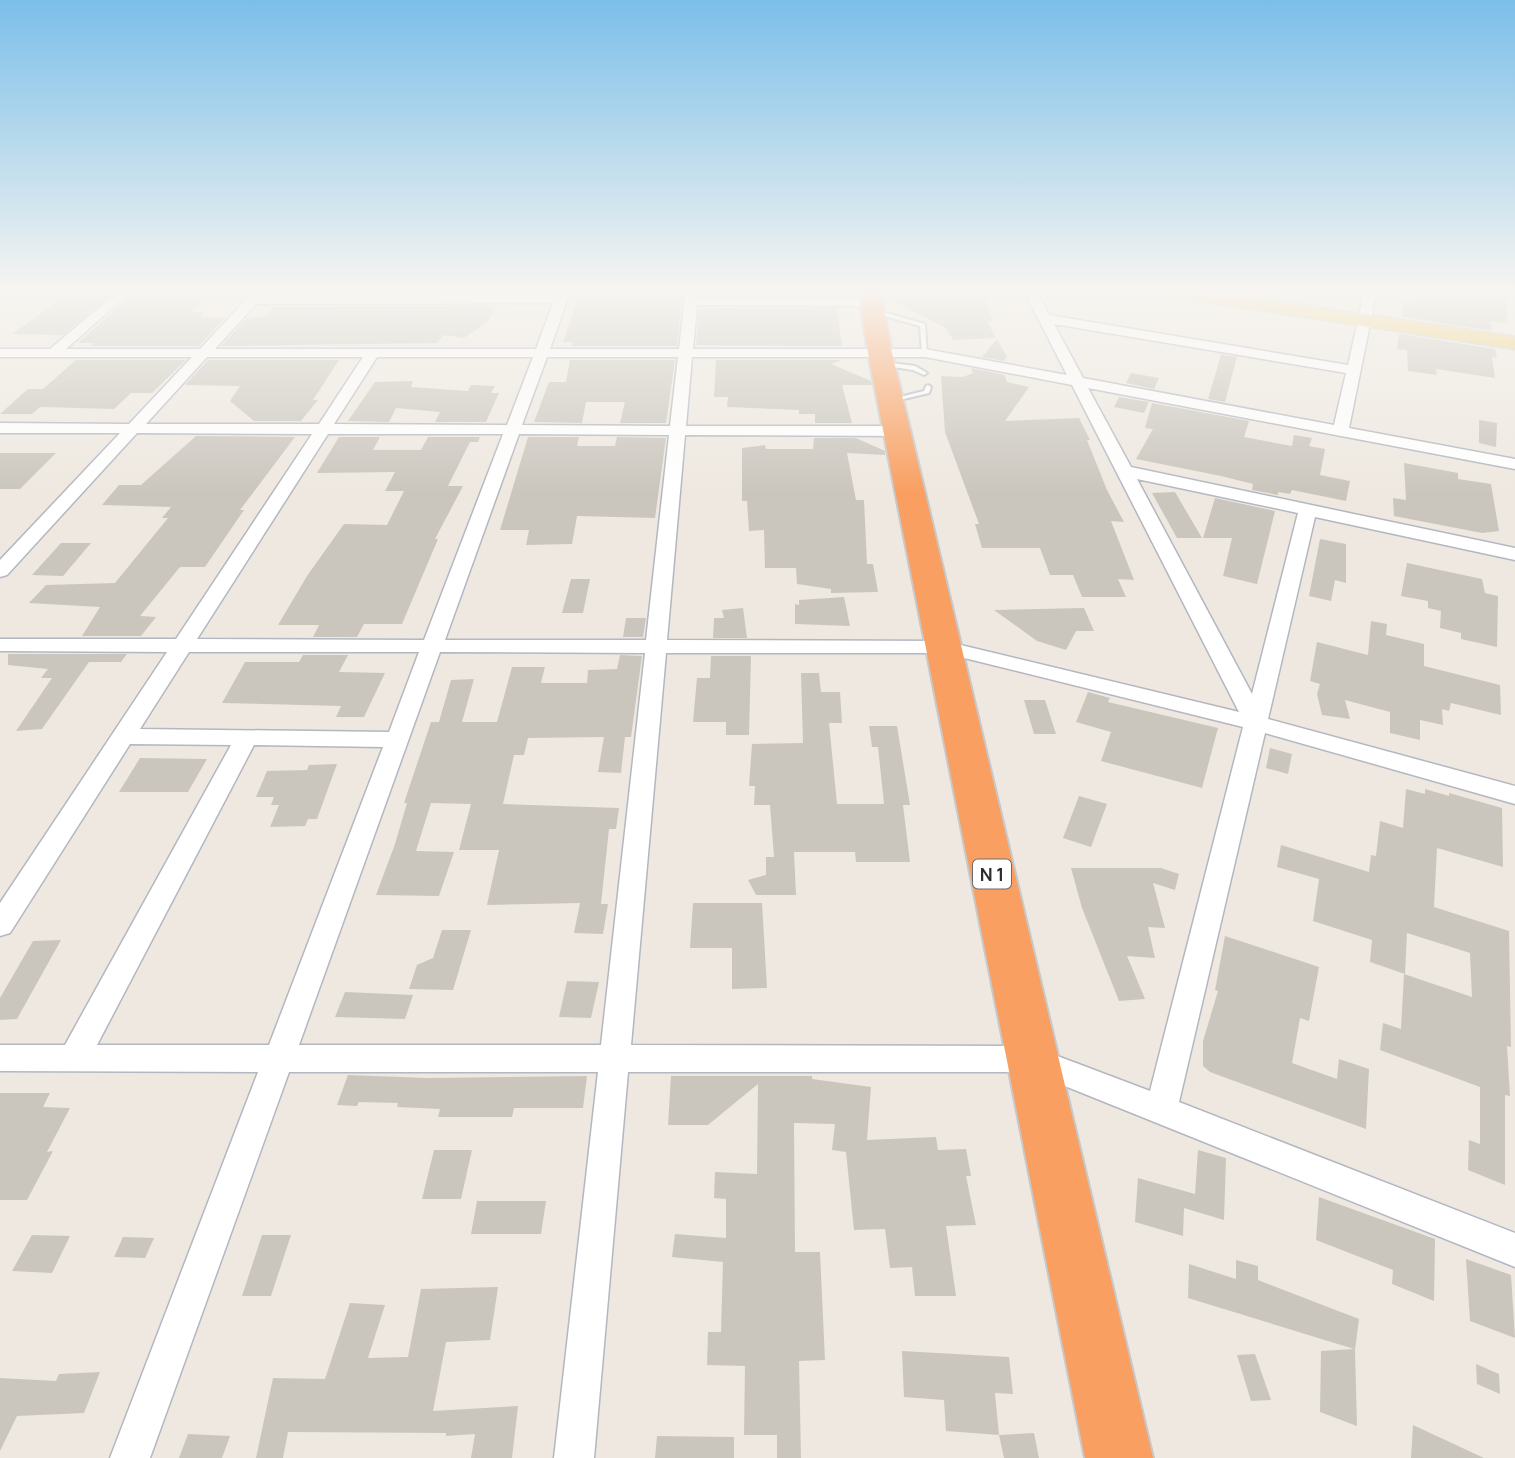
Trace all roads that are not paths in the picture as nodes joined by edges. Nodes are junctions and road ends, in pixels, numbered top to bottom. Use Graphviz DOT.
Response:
graph roads {
  1 [pos="199,357"];
  2 [pos="370,357"];
  3 [pos="540,357"];
  4 [pos="685,357"];
  5 [pos="712,357"];
  6 [pos="891,357"];
  7 [pos="922,357"];
  8 [pos="945,357"];
  9 [pos="1063,357"];
  10 [pos="1276,357"];
  11 [pos="1357,357"];
  12 [pos="1354,370"];
  13 [pos="1077,383"];
  14 [pos="901,385"];
  15 [pos="0,428"];
  16 [pos="133,428"];
  17 [pos="324,429"];
  18 [pos="513,430"];
  19 [pos="678,430"];
  20 [pos="1341,431"];
  21 [pos="1515,464"];
  22 [pos="1124,471"];
  23 [pos="1308,510"];
  24 [pos="1515,554"];
  25 [pos="0,571"];
  26 [pos="0,645"];
  27 [pos="182,645"];
  28 [pos="432,646"];
  29 [pos="656,646"];
  30 [pos="944,647"];
  31 [pos="1256,723"];
  32 [pos="124,736"];
  33 [pos="246,738"];
  34 [pos="397,740"];
  35 [pos="1515,796"];
  36 [pos="0,925"];
  37 [pos="0,1058"];
  38 [pos="74,1058"];
  39 [pos="279,1058"];
  40 [pos="614,1058"];
  41 [pos="1031,1059"];
  42 [pos="1161,1110"];
  43 [pos="1515,1250"];
  44 [pos="130,1458"];
  45 [pos="574,1458"];
  46 [pos="1119,1458"];
  1 -- 16 [label="street"];
  2 -- 17 [label="street"];
  3 -- 18 [label="street"];
  4 -- 19 [label="street"];
  5 -- 14 [label="street"];
  6 -- 14 [label="highway, N 1"];
  7 -- 14 [label="street"];
  8 -- 13 [label="street"];
  9 -- 13 [label="street"];
  10 -- 12 [label="street"];
  11 -- 12 [label="street"];
  12 -- 20 [label="street"];
  13 -- 20 [label="street"];
  13 -- 22 [label="street"];
  14 -- 19 [label="street"];
  14 -- 30 [label="highway, N 1"];
  15 -- 16 [label="street"];
  16 -- 17 [label="street"];
  16 -- 25 [label="street"];
  17 -- 18 [label="street"];
  17 -- 27 [label="street"];
  18 -- 19 [label="street"];
  18 -- 28 [label="street"];
  19 -- 29 [label="street"];
  20 -- 21 [label="street"];
  22 -- 23 [label="street"];
  22 -- 31 [label="street"];
  23 -- 24 [label="street"];
  23 -- 31 [label="street"];
  26 -- 27 [label="street"];
  27 -- 28 [label="street"];
  27 -- 32 [label="street"];
  28 -- 29 [label="street"];
  28 -- 34 [label="street"];
  29 -- 30 [label="street"];
  29 -- 40 [label="street"];
  30 -- 31 [label="street"];
  30 -- 41 [label="highway, N 1"];
  31 -- 35 [label="street"];
  31 -- 42 [label="street"];
  32 -- 33 [label="street"];
  32 -- 36 [label="street"];
  33 -- 34 [label="street"];
  33 -- 38 [label="street"];
  34 -- 39 [label="street"];
  37 -- 38 [label="street"];
  38 -- 39 [label="street"];
  39 -- 40 [label="street"];
  39 -- 44 [label="street"];
  40 -- 41 [label="street"];
  40 -- 45 [label="street"];
  41 -- 42 [label="street"];
  41 -- 46 [label="highway, N 1"];
  42 -- 43 [label="street"];
}
